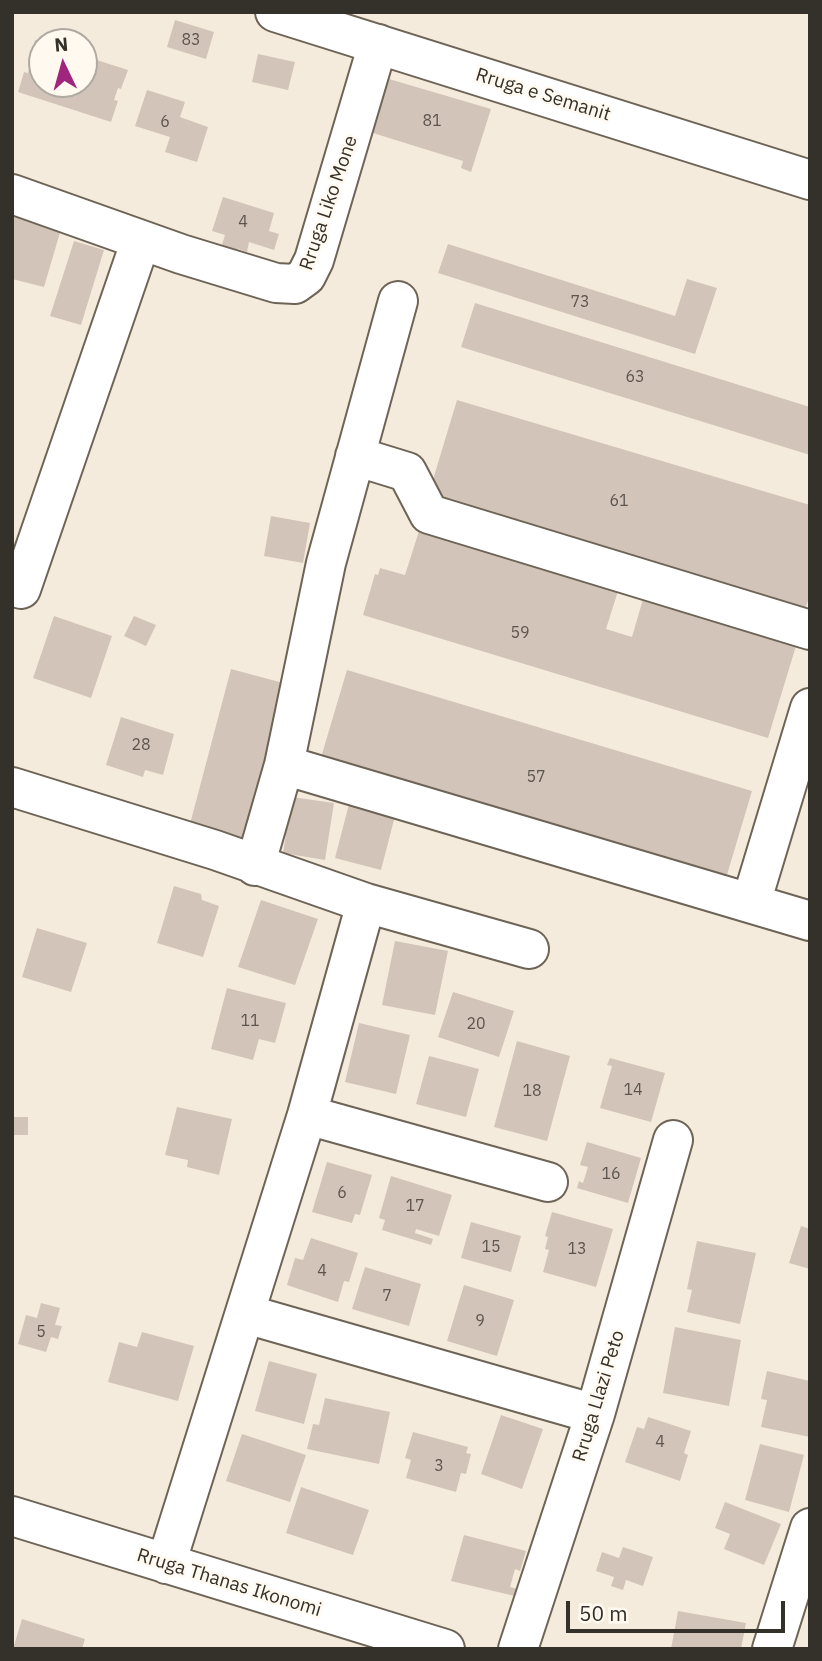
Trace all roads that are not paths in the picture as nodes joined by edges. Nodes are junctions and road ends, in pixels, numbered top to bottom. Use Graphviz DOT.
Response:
graph roads {
  1 [pos="275,12"];
  2 [pos="378,44"];
  3 [pos="810,180"];
  4 [pos="12,194"];
  5 [pos="141,240"];
  6 [pos="398,301"];
  7 [pos="355,456"];
  8 [pos="21,589"];
  9 [pos="810,630"];
  10 [pos="810,708"];
  11 [pos="284,765"];
  12 [pos="12,787"];
  13 [pos="255,866"];
  14 [pos="366,903"];
  15 [pos="751,903"];
  16 [pos="810,920"];
  17 [pos="529,949"];
  18 [pos="307,1115"];
  19 [pos="673,1140"];
  20 [pos="548,1182"];
  21 [pos="246,1314"];
  22 [pos="595,1414"];
  23 [pos="12,1516"];
  24 [pos="810,1528"];
  25 [pos="166,1564"];
  26 [pos="445,1649"];
  27 [pos="518,1649"];
  28 [pos="772,1649"];
  1 -- 2 [label="street, Rruga e Semanit"];
  2 -- 3 [label="street, Rruga e Semanit"];
  2 -- 5 [label="street, Rruga Liko Mone"];
  4 -- 5 [label="street, Rruga Liko Mone"];
  5 -- 8 [label="street"];
  6 -- 7 [label="street"];
  7 -- 9 [label="street"];
  7 -- 11 [label="street"];
  10 -- 15 [label="street"];
  11 -- 13 [label="street"];
  11 -- 15 [label="street"];
  12 -- 13 [label="street"];
  13 -- 14 [label="street"];
  14 -- 17 [label="street"];
  14 -- 18 [label="street"];
  15 -- 16 [label="street"];
  18 -- 20 [label="street"];
  18 -- 21 [label="street"];
  19 -- 22 [label="street, Rruga Llazi Peto"];
  21 -- 22 [label="street"];
  21 -- 25 [label="street"];
  22 -- 27 [label="street, Rruga Llazi Peto"];
  23 -- 25 [label="street, Rruga Thanas Ikonomi"];
  24 -- 28 [label="street"];
  25 -- 26 [label="street, Rruga Thanas Ikonomi"];
}
